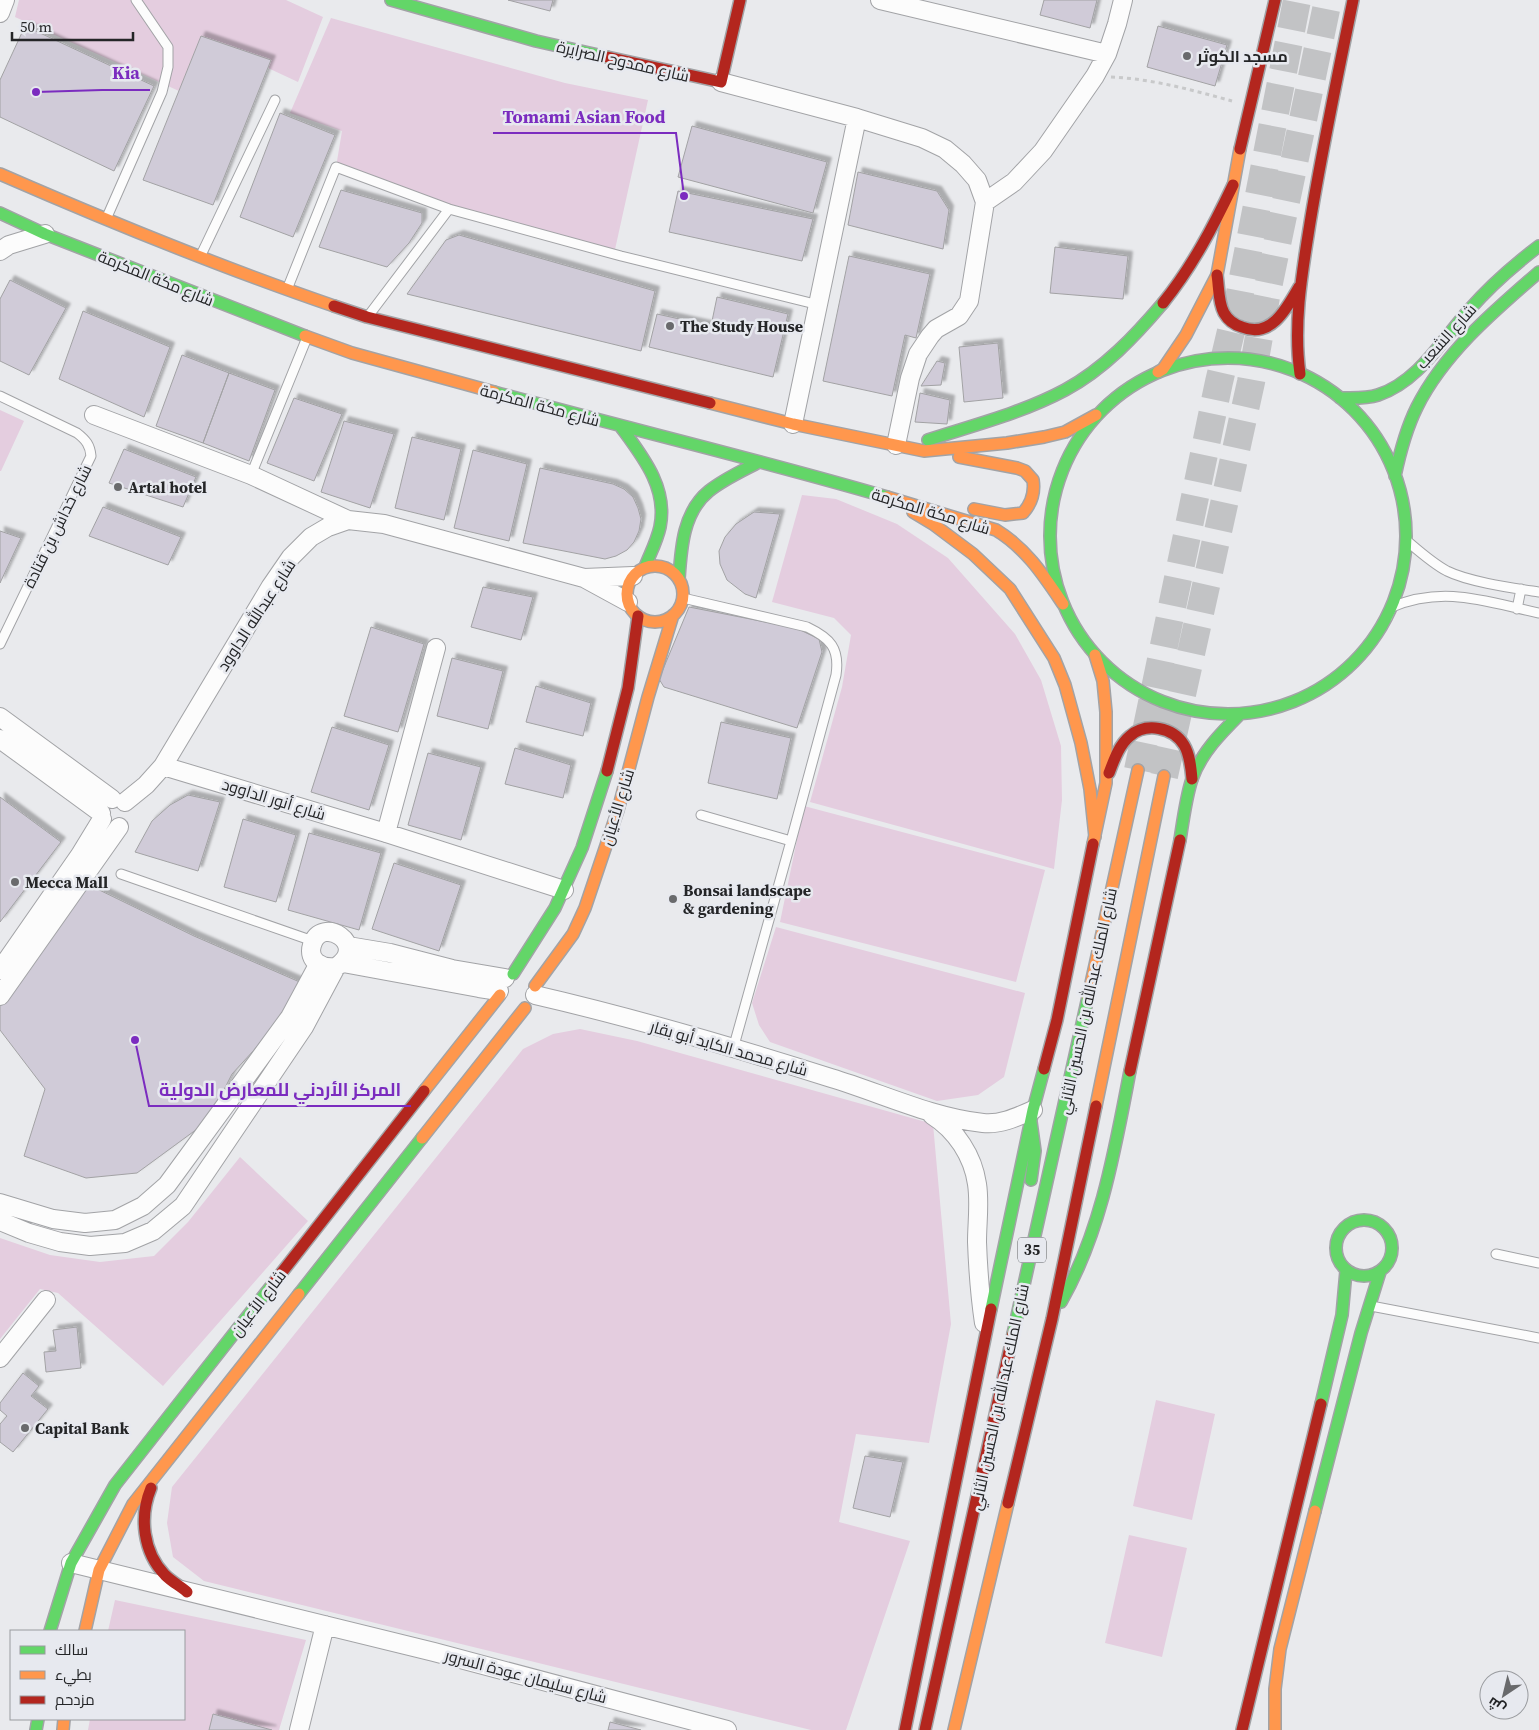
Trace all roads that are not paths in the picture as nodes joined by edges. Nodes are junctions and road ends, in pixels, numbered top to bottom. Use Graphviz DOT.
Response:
graph roads {
  1 [pos="4,0"];
  2 [pos="136,0"];
  3 [pos="391,0"];
  4 [pos="740,0"];
  5 [pos="880,0"];
  6 [pos="1123,0"];
  7 [pos="1275,0"];
  8 [pos="1352,0"];
  9 [pos="943,7"];
  10 [pos="0,13"];
  11 [pos="1106,54"];
  12 [pos="721,82"];
  13 [pos="275,100"];
  14 [pos="857,118"];
  15 [pos="0,174"];
  16 [pos="1233,185"];
  17 [pos="984,202"];
  18 [pos="449,209"];
  19 [pos="0,213"];
  20 [pos="106,220"];
  21 [pos="45,234"];
  22 [pos="1539,246"];
  23 [pos="0,251"];
  24 [pos="200,258"];
  25 [pos="1539,272"];
  26 [pos="1217,275"];
  27 [pos="1300,284"];
  28 [pos="287,290"];
  29 [pos="818,305"];
  30 [pos="367,317"];
  31 [pos="307,337"];
  32 [pos="1300,374"];
  33 [pos="1146,378"];
  34 [pos="0,396"];
  35 [pos="1340,398"];
  36 [pos="94,415"];
  37 [pos="1096,415"];
  38 [pos="793,424"];
  39 [pos="621,427"];
  40 [pos="901,446"];
  41 [pos="924,451"];
  42 [pos="759,462"];
  43 [pos="251,475"];
  44 [pos="1395,476"];
  45 [pos="826,478"];
  46 [pos="890,498"];
  47 [pos="946,503"];
  48 [pos="965,507"];
  49 [pos="348,520"];
  50 [pos="1406,540"];
  51 [pos="639,572"];
  52 [pos="584,578"];
  53 [pos="679,579"];
  54 [pos="1521,589"];
  55 [pos="1539,592"];
  56 [pos="682,598"];
  57 [pos="1063,604"];
  58 [pos="633,609"];
  59 [pos="1517,609"];
  60 [pos="1539,613"];
  61 [pos="673,615"];
  62 [pos="1387,618"];
  63 [pos="0,644"];
  64 [pos="436,648"];
  65 [pos="1094,653"];
  66 [pos="1240,714"];
  67 [pos="0,717"];
  68 [pos="0,739"];
  69 [pos="163,766"];
  70 [pos="1138,770"];
  71 [pos="1164,776"];
  72 [pos="1192,779"];
  73 [pos="1106,783"];
  74 [pos="118,800"];
  75 [pos="101,816"];
  76 [pos="701,816"];
  77 [pos="119,827"];
  78 [pos="386,833"];
  79 [pos="1095,837"];
  80 [pos="791,841"];
  81 [pos="121,874"];
  82 [pos="564,890"];
  83 [pos="313,941"];
  84 [pos="336,960"];
  85 [pos="0,970"];
  86 [pos="505,992"];
  87 [pos="0,996"];
  88 [pos="532,997"];
  89 [pos="733,1049"];
  90 [pos="921,1108"];
  91 [pos="1032,1116"];
  92 [pos="1029,1191"];
  93 [pos="0,1203"];
  94 [pos="0,1221"];
  95 [pos="1496,1254"];
  96 [pos="1539,1263"];
  97 [pos="1346,1271"];
  98 [pos="1380,1272"];
  99 [pos="1014,1276"];
  100 [pos="46,1300"];
  101 [pos="1368,1306"];
  102 [pos="1052,1319"];
  103 [pos="1015,1327"];
  104 [pos="986,1338"];
  105 [pos="1539,1338"];
  106 [pos="0,1358"];
  107 [pos="160,1471"];
  108 [pos="71,1563"];
  109 [pos="99,1570"];
  110 [pos="186,1592"];
  111 [pos="325,1625"];
  112 [pos="50,1630"];
  113 [pos="85,1630"];
  114 [pos="718,1729"];
  115 [pos="299,1730"];
  116 [pos="905,1730"];
  117 [pos="925,1730"];
  118 [pos="954,1730"];
  119 [pos="1242,1730"];
  120 [pos="1274,1730"];
  1 -- 10 [label="street"];
  2 -- 20 [label="lane"];
  3 -- 12 [label="main road, شارع ممدوح الصرايرة"];
  4 -- 12 [label="main road"];
  5 -- 9 [label="street"];
  6 -- 11 [label="street"];
  7 -- 16 [label="main road"];
  8 -- 27 [label="main road"];
  9 -- 11 [label="street"];
  11 -- 17 [label="street"];
  12 -- 14 [label="street, شارع ممدوح الصرايرة"];
  13 -- 24 [label="lane"];
  14 -- 17 [label="street, شارع ممدوح الصرايرة"];
  14 -- 29 [label="street"];
  15 -- 20 [label="main road"];
  16 -- 26 [label="main road"];
  16 -- 40 [label="main road"];
  17 -- 40 [label="street, شارع ممدوح الصرايرة"];
  18 -- 28 [label="lane"];
  18 -- 29 [label="lane"];
  18 -- 30 [label="lane"];
  19 -- 21 [label="main road, شارع مكة المكرمة"];
  20 -- 24 [label="main road"];
  21 -- 23 [label="street"];
  21 -- 31 [label="main road, شارع مكة المكرمة"];
  22 -- 35 [label="main road, شارع الشعب"];
  24 -- 28 [label="main road"];
  25 -- 44 [label="main road, شارع الشعب"];
  26 -- 27 [label="main road"];
  26 -- 33 [label="main road"];
  27 -- 32 [label="main road"];
  28 -- 30 [label="main road"];
  29 -- 38 [label="street"];
  30 -- 38 [label="main road"];
  31 -- 39 [label="main road, شارع مكة المكرمة"];
  31 -- 43 [label="lane"];
  32 -- 33 [label="main road"];
  32 -- 35 [label="main road"];
  33 -- 37 [label="main road"];
  34 -- 63 [label="lane, شارع خداش بن قتادة"];
  35 -- 44 [label="main road"];
  36 -- 43 [label="street"];
  37 -- 41 [label="main road"];
  37 -- 57 [label="main road"];
  38 -- 40 [label="main road"];
  39 -- 42 [label="main road, شارع مكة المكرمة"];
  39 -- 51 [label="main road"];
  40 -- 41 [label="main road"];
  41 -- 48 [label="main road"];
  42 -- 45 [label="main road, شارع مكة المكرمة"];
  42 -- 53 [label="main road"];
  43 -- 49 [label="street"];
  44 -- 50 [label="main road"];
  45 -- 46 [label="main road, شارع مكة المكرمة"];
  45 -- 47 [label="main road"];
  46 -- 57 [label="main road, شارع مكة المكرمة"];
  46 -- 79 [label="main road"];
  49 -- 52 [label="street, شارع عبدالله الداوود"];
  49 -- 69 [label="street, شارع عبدالله الداوود"];
  50 -- 54 [label="lane"];
  50 -- 62 [label="main road"];
  51 -- 52 [label="street, شارع عبدالله الداوود"];
  51 -- 53 [label="main road"];
  51 -- 58 [label="main road"];
  52 -- 58 [label="street, شارع عبدالله الداوود"];
  53 -- 56 [label="main road"];
  54 -- 55 [label="lane"];
  54 -- 59 [label="lane"];
  56 -- 61 [label="main road"];
  56 -- 80 [label="lane"];
  57 -- 65 [label="main road"];
  58 -- 61 [label="main road"];
  58 -- 82 [label="main road, شارع الأعيان"];
  59 -- 60 [label="lane"];
  59 -- 62 [label="lane"];
  61 -- 88 [label="main road, شارع الأعيان"];
  62 -- 66 [label="main road"];
  64 -- 78 [label="street"];
  65 -- 66 [label="main road"];
  65 -- 73 [label="main road"];
  66 -- 72 [label="main road"];
  67 -- 74 [label="street"];
  68 -- 75 [label="street"];
  69 -- 74 [label="street, شارع عبدالله الداوود"];
  69 -- 78 [label="street, شارع أنور الداوود"];
  70 -- 103 [label="main road, شارع الملك عبدالله بن الحسين الثاني / 35"];
  71 -- 102 [label="main road, شارع الملك عبدالله بن الحسين الثاني / 35"];
  72 -- 73 [label="main road"];
  72 -- 102 [label="main road"];
  73 -- 79 [label="main road, شارع الملك عبدالله بن الحسين الثاني"];
  74 -- 75 [label="street"];
  74 -- 77 [label="street"];
  75 -- 77 [label="street"];
  75 -- 85 [label="street"];
  76 -- 80 [label="lane"];
  77 -- 87 [label="street"];
  78 -- 82 [label="street, شارع أنور الداوود"];
  79 -- 91 [label="main road, شارع الملك عبدالله بن الحسين الثاني"];
  80 -- 89 [label="lane"];
  81 -- 83 [label="lane"];
  82 -- 86 [label="main road, شارع الأعيان"];
  83 -- 84 [label="street"];
  83 -- 84 [label="street"];
  84 -- 86 [label="street"];
  84 -- 93 [label="street"];
  84 -- 94 [label="street"];
  86 -- 88 [label="main road"];
  86 -- 88 [label="main road"];
  86 -- 108 [label="main road, شارع الأعيان"];
  88 -- 89 [label="street, شارع محمد الكايد أبو بقار"];
  88 -- 107 [label="main road, شارع الأعيان"];
  89 -- 90 [label="street, شارع محمد الكايد أبو بقار"];
  90 -- 91 [label="street, شارع محمد الكايد أبو بقار"];
  90 -- 104 [label="street, شارع محمد الكايد أبو بقار"];
  91 -- 92 [label="main road"];
  91 -- 104 [label="main road, شارع الملك عبدالله بن الحسين الثاني"];
  95 -- 96 [label="lane"];
  97 -- 98 [label="main road"];
  97 -- 98 [label="main road"];
  97 -- 119 [label="main road"];
  98 -- 101 [label="main road"];
  99 -- 103 [label="main road"];
  100 -- 106 [label="street"];
  101 -- 105 [label="lane"];
  101 -- 120 [label="main road"];
  102 -- 118 [label="main road, شارع الملك عبدالله بن الحسين الثاني / 35"];
  103 -- 117 [label="main road, شارع الملك عبدالله بن الحسين الثاني / 35"];
  104 -- 116 [label="main road, شارع الملك عبدالله بن الحسين الثاني"];
  107 -- 109 [label="main road, شارع الأعيان"];
  107 -- 110 [label="main road"];
  108 -- 109 [label="street, شارع سليمان عودة السرور"];
  108 -- 112 [label="main road, شارع الأعيان"];
  109 -- 110 [label="street, شارع سليمان عودة السرور"];
  109 -- 113 [label="main road, شارع الأعيان"];
  110 -- 111 [label="street, شارع سليمان عودة السرور"];
  111 -- 114 [label="street, شارع سليمان عودة السرور"];
  111 -- 115 [label="street"];
}
